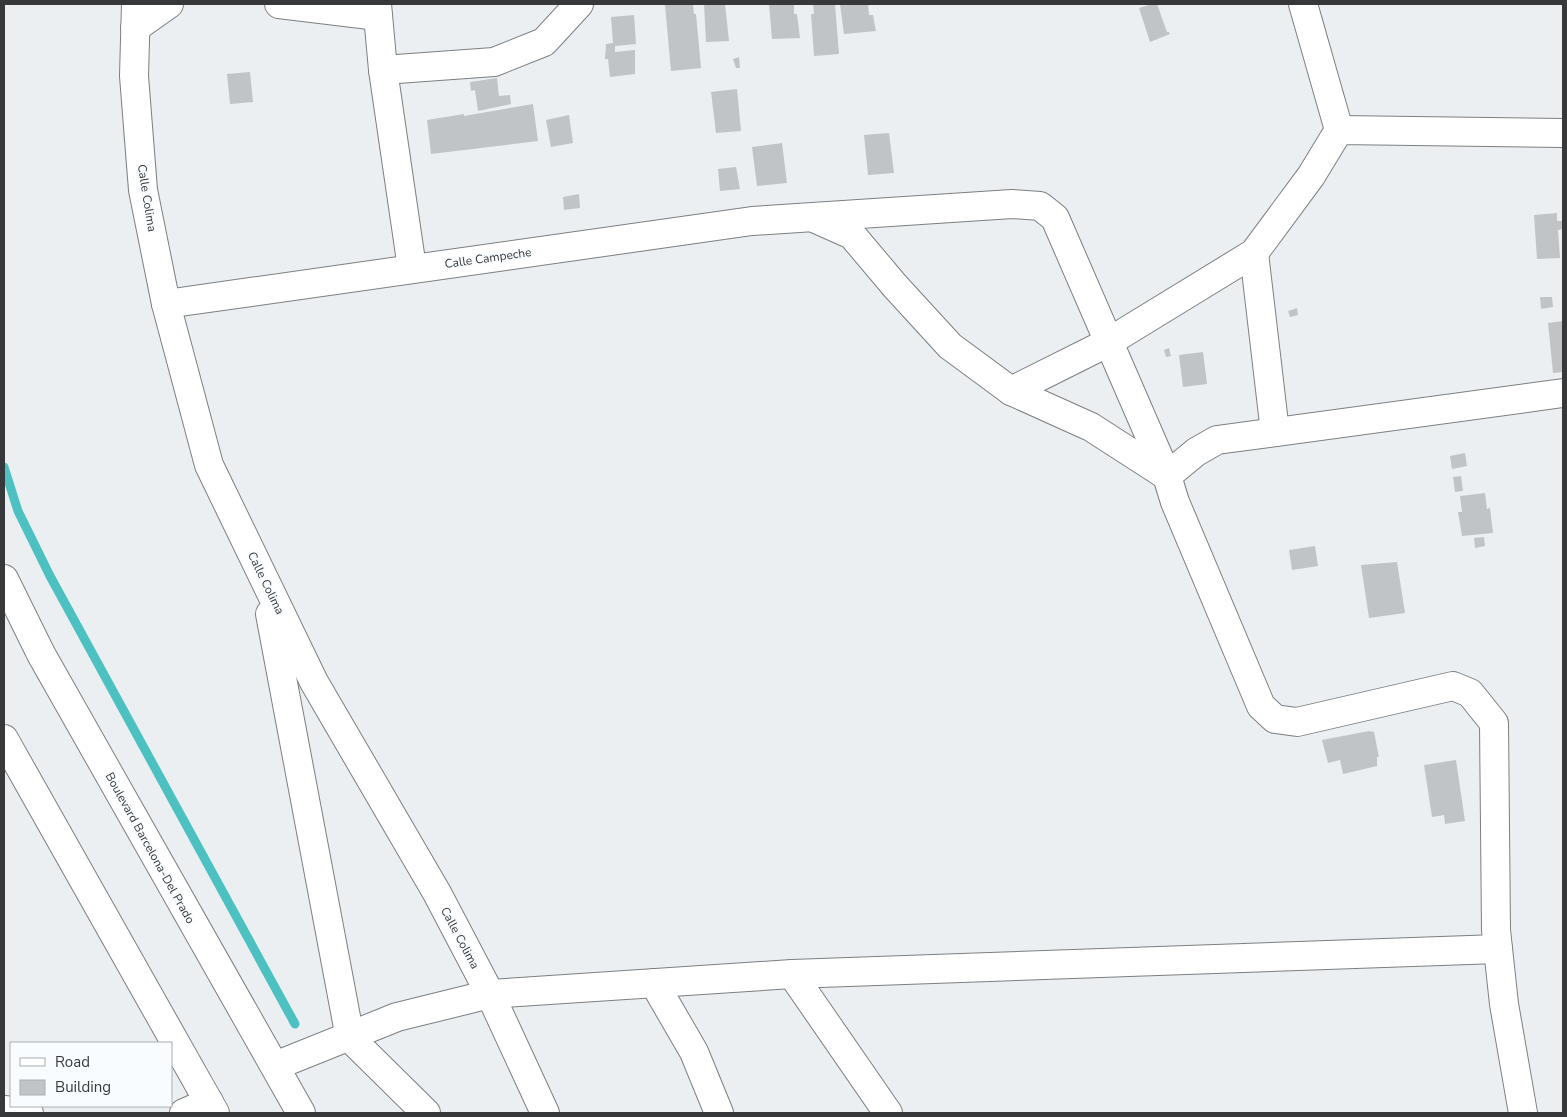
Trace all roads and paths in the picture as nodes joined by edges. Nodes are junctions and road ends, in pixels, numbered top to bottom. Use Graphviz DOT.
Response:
graph roads {
  1 [pos="170,4"];
  2 [pos="279,4"];
  3 [pos="579,4"];
  4 [pos="1303,4"];
  5 [pos="378,10"];
  6 [pos="136,16"];
  7 [pos="383,70"];
  8 [pos="1339,130"];
  9 [pos="1563,133"];
  10 [pos="811,217"];
  11 [pos="1254,253"];
  12 [pos="412,268"];
  13 [pos="166,304"];
  14 [pos="1107,343"];
  15 [pos="1011,391"];
  16 [pos="1563,393"];
  17 [pos="1274,432"];
  18 [pos="1166,476"];
  19 [pos="264,578"];
  20 [pos="4,579"];
  21 [pos="4,739"];
  22 [pos="1498,949"];
  23 [pos="792,974"];
  24 [pos="654,983"];
  25 [pos="490,994"];
  26 [pos="350,1038"];
  27 [pos="275,1066"];
  28 [pos="212,1108"];
  29 [pos="4,1110"];
  30 [pos="29,1113"];
  31 [pos="184,1113"];
  32 [pos="301,1113"];
  33 [pos="426,1113"];
  34 [pos="545,1113"];
  35 [pos="718,1113"];
  36 [pos="888,1113"];
  37 [pos="1523,1113"];
  1 -- 6 [label="street"];
  2 -- 5 [label="street"];
  3 -- 7 [label="street"];
  4 -- 8 [label="street"];
  5 -- 7 [label="street"];
  6 -- 13 [label="street, Calle Colima"];
  7 -- 12 [label="street"];
  8 -- 9 [label="street"];
  8 -- 11 [label="street"];
  10 -- 12 [label="street, Calle Campeche"];
  10 -- 14 [label="street, Calle Campeche"];
  10 -- 15 [label="street"];
  11 -- 14 [label="street"];
  11 -- 17 [label="street"];
  12 -- 13 [label="street, Calle Campeche"];
  13 -- 19 [label="street, Calle Colima"];
  14 -- 15 [label="street"];
  14 -- 18 [label="street, Calle Campeche"];
  15 -- 18 [label="street"];
  16 -- 17 [label="street"];
  17 -- 18 [label="street"];
  18 -- 22 [label="street, Calle Campeche"];
  19 -- 25 [label="street, Calle Colima"];
  19 -- 26 [label="street"];
  20 -- 27 [label="street, Boulevard Barcelona-Del Prado"];
  21 -- 28 [label="street"];
  22 -- 23 [label="street"];
  22 -- 37 [label="street, Calle Campeche"];
  23 -- 24 [label="street"];
  23 -- 36 [label="street"];
  24 -- 25 [label="street"];
  24 -- 35 [label="street"];
  25 -- 26 [label="street"];
  25 -- 34 [label="street, Calle Colima"];
  26 -- 27 [label="street"];
  26 -- 33 [label="street"];
  27 -- 32 [label="street, Boulevard Barcelona-Del Prado"];
  28 -- 31 [label="street"];
  29 -- 30 [label="street"];
}
